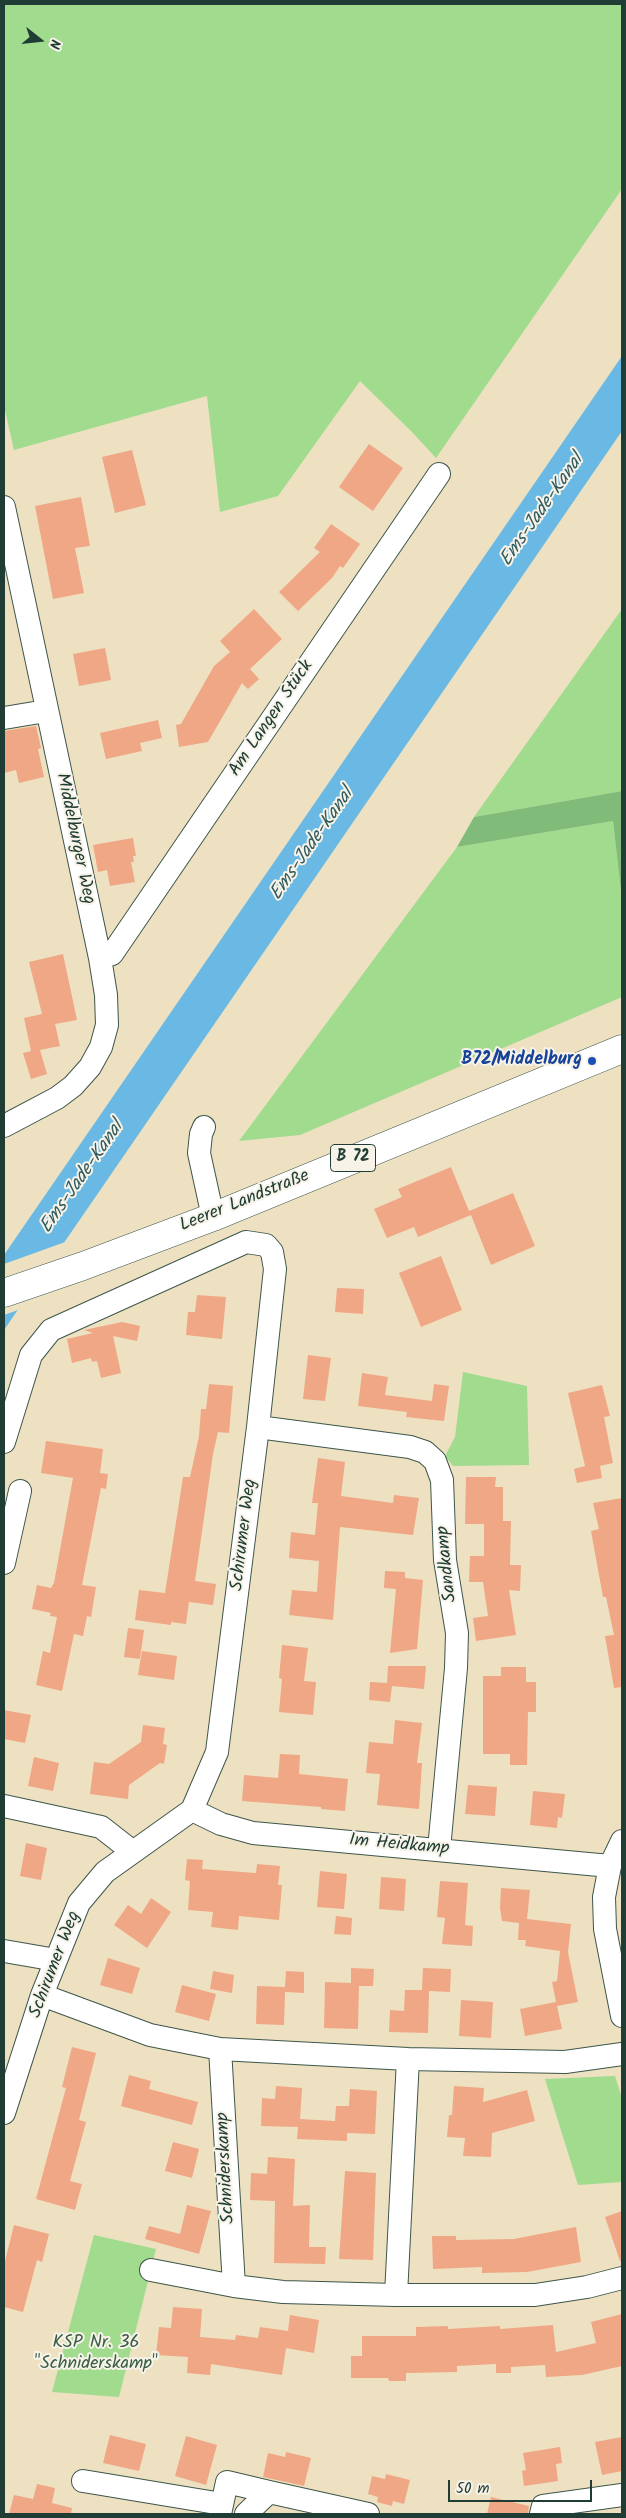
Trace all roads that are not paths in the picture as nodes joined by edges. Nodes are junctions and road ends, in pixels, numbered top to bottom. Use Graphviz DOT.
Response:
graph roads {
  1 [pos="439,474"];
  2 [pos="4,506"];
  3 [pos="46,710"];
  4 [pos="4,718"];
  5 [pos="100,958"];
  6 [pos="622,1049"];
  7 [pos="4,1126"];
  8 [pos="204,1127"];
  9 [pos="213,1217"];
  10 [pos="4,1293"];
  11 [pos="258,1427"];
  12 [pos="4,1442"];
  13 [pos="20,1492"];
  14 [pos="4,1563"];
  15 [pos="4,1806"];
  16 [pos="192,1810"];
  17 [pos="622,1841"];
  18 [pos="439,1849"];
  19 [pos="132,1852"];
  20 [pos="610,1866"];
  21 [pos="4,1951"];
  22 [pos="56,1960"];
  23 [pos="42,1995"];
  24 [pos="622,2016"];
  25 [pos="220,2049"];
  26 [pos="622,2054"];
  27 [pos="408,2059"];
  28 [pos="4,2113"];
  29 [pos="151,2270"];
  30 [pos="622,2278"];
  31 [pos="234,2286"];
  32 [pos="396,2295"];
  33 [pos="83,2481"];
  34 [pos="269,2492"];
  35 [pos="622,2495"];
  36 [pos="221,2509"];
  37 [pos="246,2514"];
  38 [pos="368,2514"];
  39 [pos="541,2514"];
  1 -- 5 [label="street, Am Langen Stück"];
  2 -- 3 [label="street, Middelburger Weg"];
  3 -- 4 [label="street"];
  3 -- 5 [label="street, Middelburger Weg"];
  5 -- 7 [label="street, Middelburger Weg"];
  6 -- 9 [label="main road, Leerer Landstraße / B 72"];
  8 -- 9 [label="street"];
  9 -- 10 [label="main road, Leerer Landstraße / B 72"];
  11 -- 12 [label="street, Schirumer Weg"];
  11 -- 16 [label="street, Schirumer Weg"];
  11 -- 18 [label="street, Sandkamp"];
  13 -- 14 [label="street"];
  15 -- 19 [label="street"];
  16 -- 18 [label="street, Im Heidkamp"];
  16 -- 19 [label="street, Schirumer Weg"];
  17 -- 20 [label="street"];
  18 -- 20 [label="street, Im Heidkamp"];
  19 -- 22 [label="street, Schirumer Weg"];
  20 -- 24 [label="street"];
  21 -- 22 [label="street"];
  22 -- 23 [label="street, Schirumer Weg"];
  23 -- 25 [label="street"];
  23 -- 28 [label="street, Schirumer Weg"];
  25 -- 27 [label="street"];
  25 -- 31 [label="street, Schniderskamp"];
  26 -- 27 [label="street"];
  27 -- 32 [label="street"];
  29 -- 31 [label="street"];
  30 -- 32 [label="street"];
  31 -- 32 [label="street"];
  33 -- 36 [label="street"];
  34 -- 36 [label="street"];
  34 -- 37 [label="street"];
  34 -- 38 [label="street"];
  35 -- 39 [label="street"];
}
